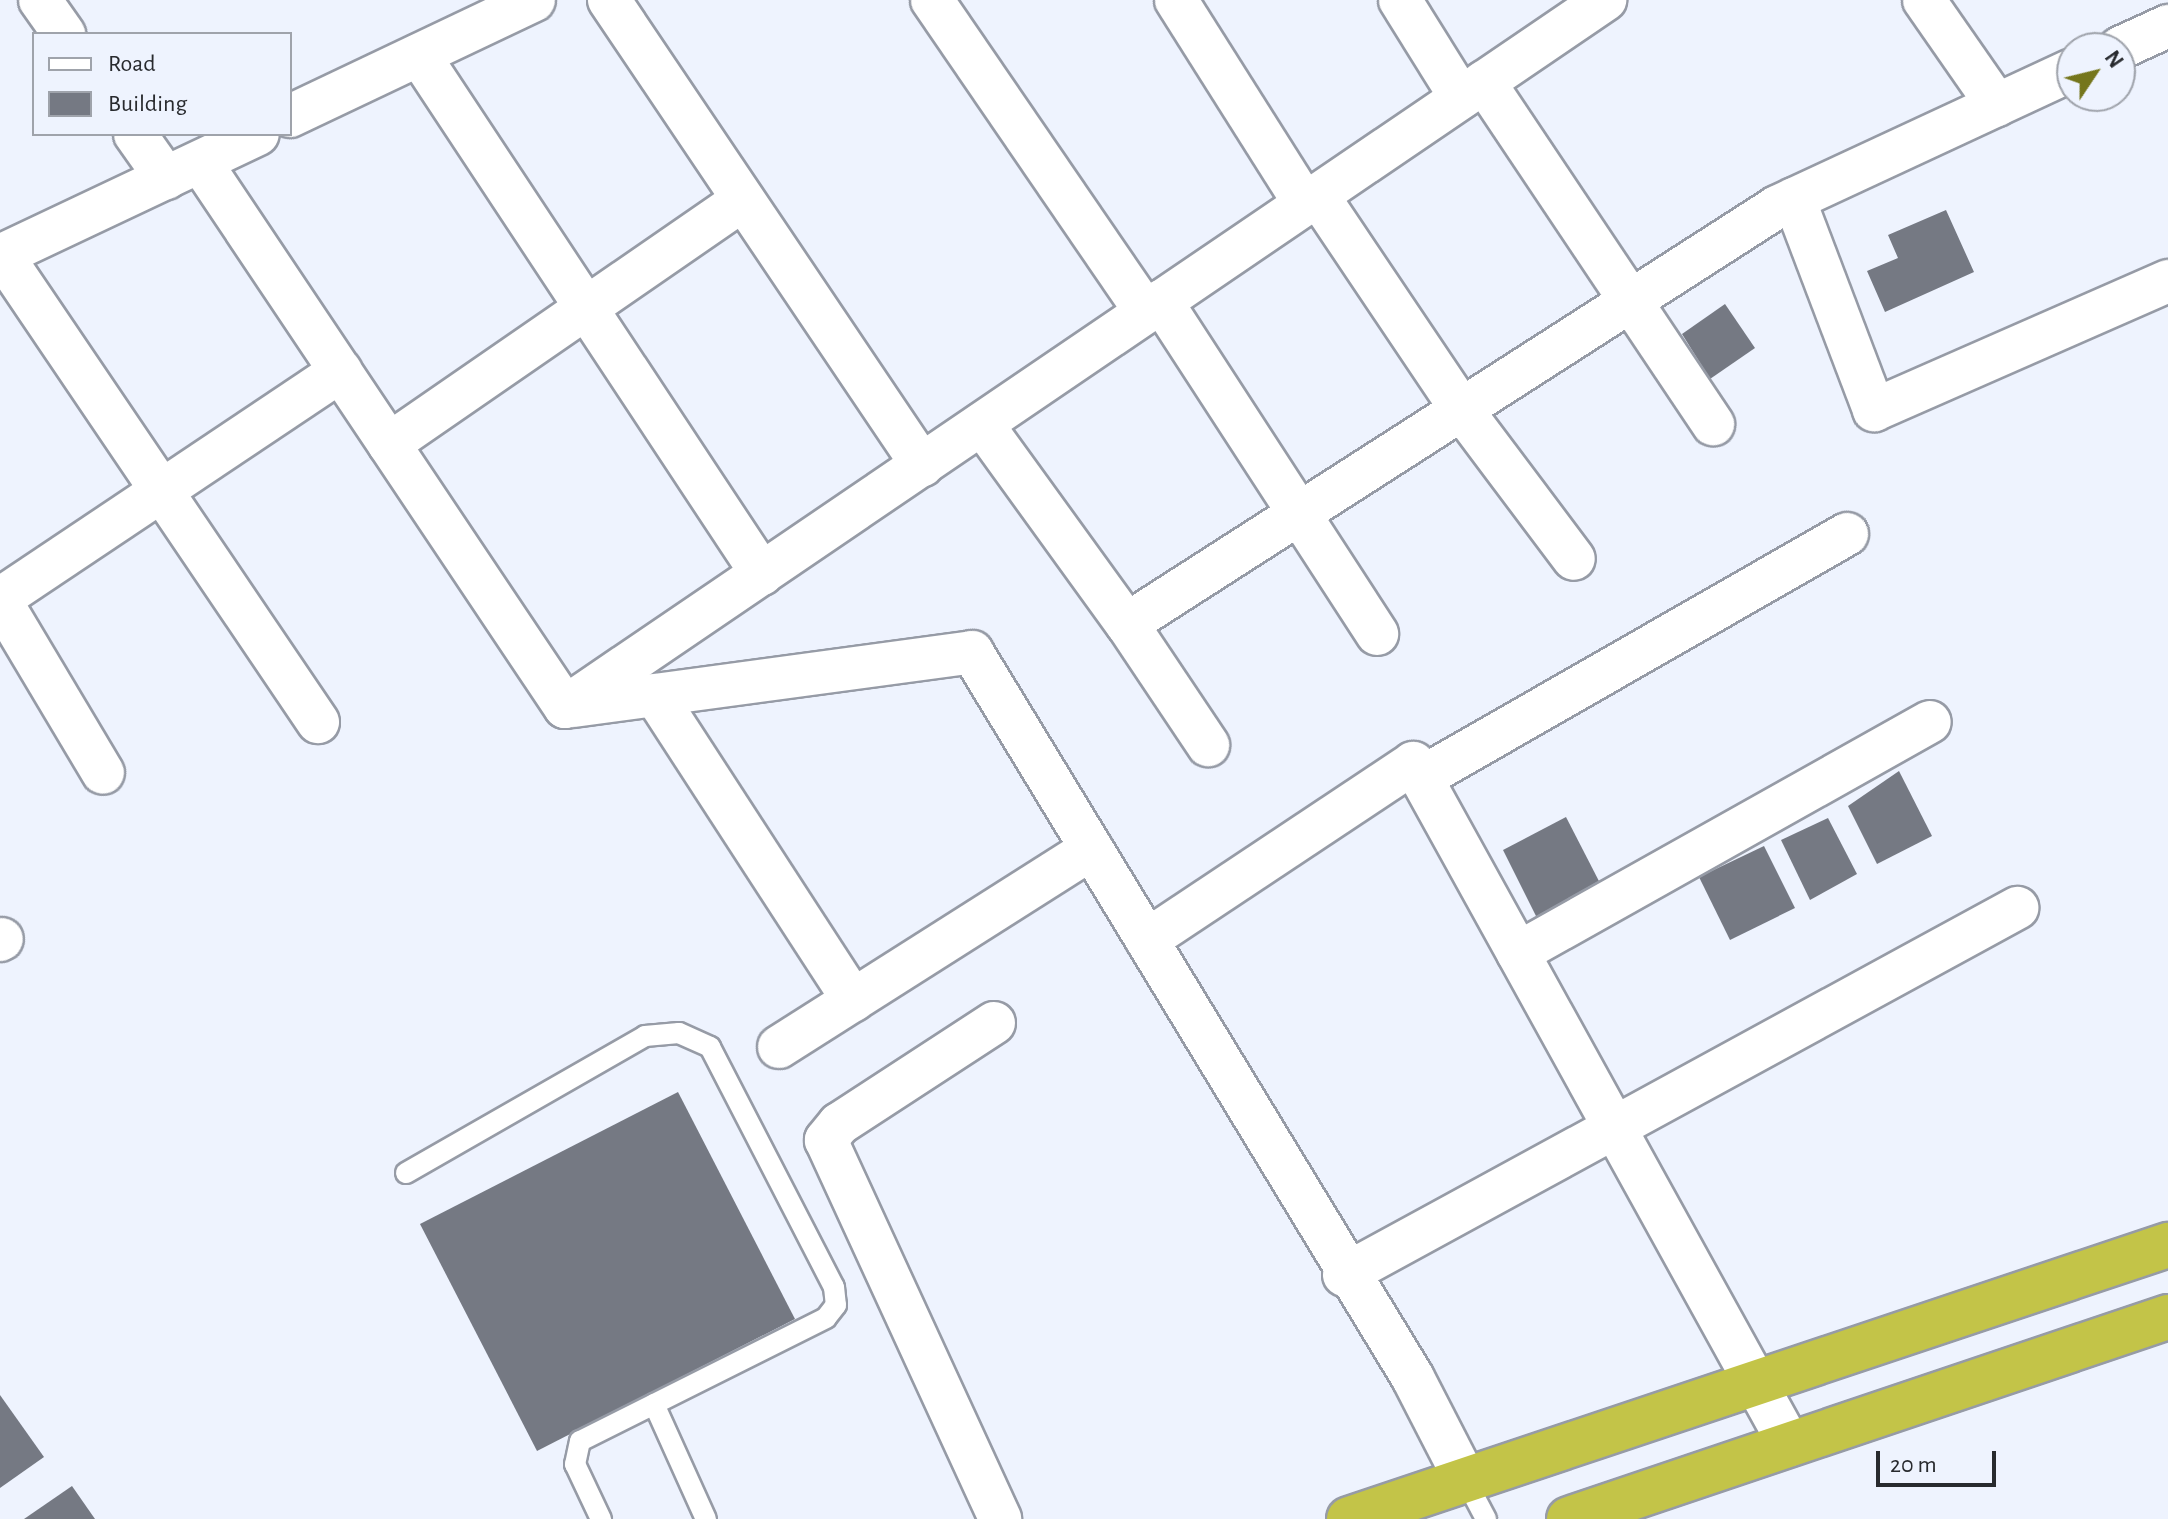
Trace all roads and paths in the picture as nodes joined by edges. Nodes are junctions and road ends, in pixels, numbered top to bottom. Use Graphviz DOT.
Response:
graph roads {
  1 [pos="40,0"];
  2 [pos="534,0"];
  3 [pos="609,0"];
  4 [pos="932,0"];
  5 [pos="1176,0"];
  6 [pos="1400,0"];
  7 [pos="1605,0"];
  8 [pos="1924,0"];
  9 [pos="2168,26"];
  10 [pos="63,32"];
  11 [pos="2136,41"];
  12 [pos="419,55"];
  13 [pos="2056,77"];
  14 [pos="1472,90"];
  15 [pos="1997,105"];
  16 [pos="292,115"];
  17 [pos="138,136"];
  18 [pos="254,136"];
  19 [pos="184,172"];
  20 [pos="1794,199"];
  21 [pos="743,200"];
  22 [pos="1311,200"];
  23 [pos="1,256"];
  24 [pos="2168,281"];
  25 [pos="1633,296"];
  26 [pos="1154,307"];
  27 [pos="585,310"];
  28 [pos="341,371"];
  29 [pos="1459,406"];
  30 [pos="982,424"];
  31 [pos="1713,424"];
  32 [pos="389,444"];
  33 [pos="922,465"];
  34 [pos="163,491"];
  35 [pos="1295,514"];
  36 [pos="1847,534"];
  37 [pos="1574,559"];
  38 [pos="762,574"];
  39 [pos="0,599"];
  40 [pos="1127,624"];
  41 [pos="1377,634"];
  42 [pos="655,695"];
  43 [pos="565,707"];
  44 [pos="318,722"];
  45 [pos="1930,722"];
  46 [pos="1208,745"];
  47 [pos="103,773"];
  48 [pos="1421,778"];
  49 [pos="1091,849"];
  50 [pos="2017,908"];
  51 [pos="1147,940"];
  52 [pos="1518,953"];
  53 [pos="853,1000"];
  54 [pos="994,1023"];
  55 [pos="779,1047"];
  56 [pos="1614,1128"];
  57 [pos="406,1173"];
  58 [pos="2168,1245"];
  59 [pos="1344,1275"];
  60 [pos="2168,1317"];
  61 [pos="1757,1387"];
  62 [pos="654,1404"];
  63 [pos="1790,1445"];
  64 [pos="1466,1481"];
  65 [pos="601,1519"];
  66 [pos="706,1519"];
  67 [pos="1000,1519"];
  68 [pos="1349,1519"];
  69 [pos="1486,1519"];
  70 [pos="1569,1519"];
  1 -- 10 [label="street"];
  2 -- 12 [label="street"];
  3 -- 21 [label="street"];
  4 -- 26 [label="street"];
  5 -- 22 [label="street"];
  6 -- 14 [label="street"];
  7 -- 14 [label="street"];
  8 -- 15 [label="street"];
  9 -- 11 [label="street"];
  12 -- 16 [label="street"];
  12 -- 27 [label="street"];
  13 -- 15 [label="street"];
  14 -- 22 [label="street"];
  14 -- 25 [label="street"];
  15 -- 20 [label="street"];
  17 -- 19 [label="street"];
  18 -- 19 [label="street"];
  19 -- 23 [label="street"];
  19 -- 28 [label="street"];
  20 -- 24 [label="street"];
  20 -- 25 [label="street"];
  21 -- 27 [label="street"];
  21 -- 33 [label="street"];
  22 -- 26 [label="street"];
  22 -- 29 [label="street"];
  23 -- 34 [label="street"];
  25 -- 29 [label="street"];
  25 -- 31 [label="street"];
  26 -- 30 [label="street"];
  26 -- 35 [label="street"];
  27 -- 32 [label="street"];
  27 -- 38 [label="street"];
  28 -- 32 [label="street"];
  28 -- 34 [label="street"];
  29 -- 35 [label="street"];
  29 -- 37 [label="street"];
  30 -- 33 [label="street"];
  30 -- 40 [label="street"];
  32 -- 43 [label="street"];
  33 -- 38 [label="street"];
  34 -- 39 [label="street"];
  34 -- 44 [label="street"];
  35 -- 40 [label="street"];
  35 -- 41 [label="street"];
  36 -- 48 [label="street"];
  38 -- 43 [label="street"];
  39 -- 47 [label="street"];
  40 -- 46 [label="street"];
  42 -- 43 [label="street"];
  42 -- 49 [label="street"];
  42 -- 53 [label="street"];
  45 -- 52 [label="street"];
  48 -- 51 [label="street"];
  48 -- 52 [label="street"];
  49 -- 51 [label="street"];
  49 -- 53 [label="street"];
  50 -- 56 [label="street"];
  51 -- 59 [label="street"];
  52 -- 56 [label="street"];
  53 -- 55 [label="street"];
  54 -- 67 [label="street"];
  56 -- 59 [label="street"];
  56 -- 61 [label="street"];
  57 -- 62 [label="lane"];
  58 -- 61 [label="highway"];
  59 -- 64 [label="street"];
  60 -- 63 [label="highway"];
  61 -- 63 [label="street"];
  61 -- 64 [label="highway"];
  62 -- 65 [label="lane"];
  62 -- 66 [label="lane"];
  63 -- 70 [label="highway"];
  64 -- 68 [label="highway"];
  64 -- 69 [label="lane"];
}
